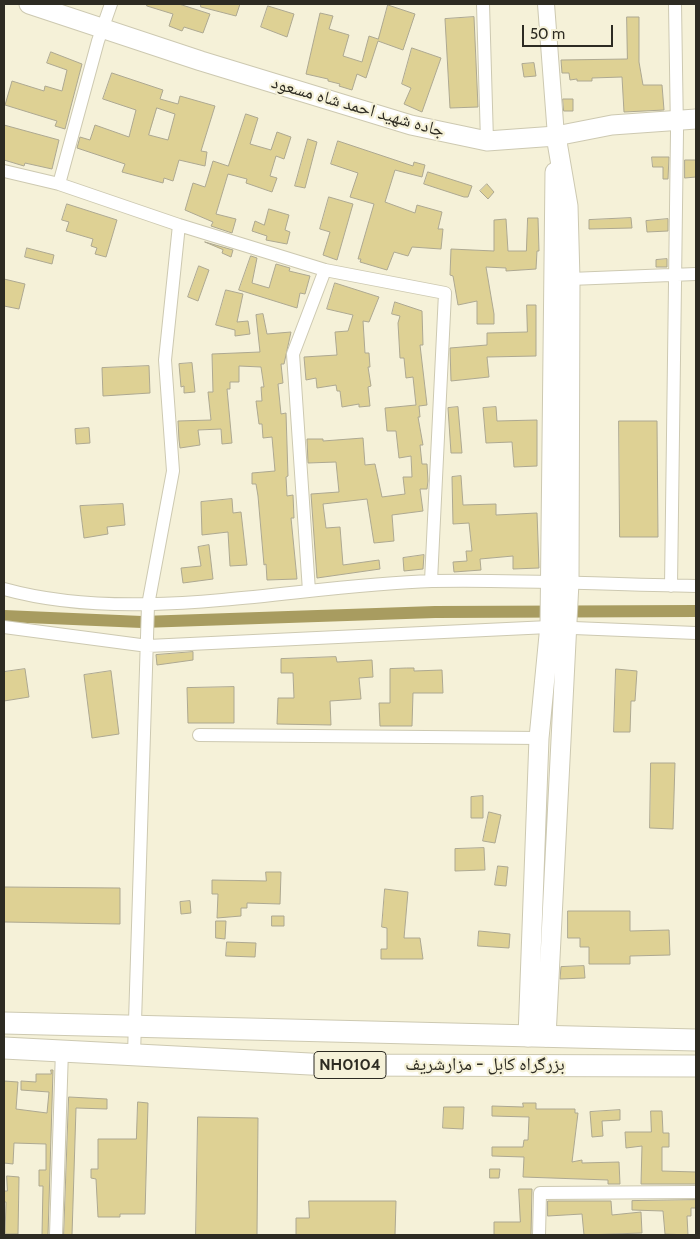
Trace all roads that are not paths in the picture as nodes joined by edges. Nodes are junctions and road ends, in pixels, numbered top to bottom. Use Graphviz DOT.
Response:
graph roads {
  1 [pos="30,4"];
  2 [pos="111,4"];
  3 [pos="484,4"];
  4 [pos="546,4"];
  5 [pos="675,4"];
  6 [pos="104,28"];
  7 [pos="696,119"];
  8 [pos="676,120"];
  9 [pos="556,136"];
  10 [pos="486,140"];
  11 [pos="4,171"];
  12 [pos="59,184"];
  13 [pos="179,225"];
  14 [pos="325,270"];
  15 [pos="674,273"];
  16 [pos="696,274"];
  17 [pos="570,278"];
  18 [pos="431,581"];
  19 [pos="568,583"];
  20 [pos="549,584"];
  21 [pos="670,586"];
  22 [pos="696,586"];
  23 [pos="4,589"];
  24 [pos="309,591"];
  25 [pos="148,608"];
  26 [pos="558,625"];
  27 [pos="4,627"];
  28 [pos="696,633"];
  29 [pos="148,646"];
  30 [pos="199,734"];
  31 [pos="539,738"];
  32 [pos="4,1022"];
  33 [pos="134,1026"];
  34 [pos="537,1037"];
  35 [pos="696,1040"];
  36 [pos="4,1048"];
  37 [pos="62,1050"];
  38 [pos="134,1054"];
  39 [pos="696,1066"];
  40 [pos="696,1192"];
  41 [pos="56,1235"];
  42 [pos="539,1235"];
  1 -- 6 [label="main road, جاده شهيد احمد شاه مسعود"];
  2 -- 6 [label="street"];
  3 -- 10 [label="street"];
  4 -- 9 [label="street"];
  5 -- 8 [label="street"];
  6 -- 10 [label="main road, جاده شهيد احمد شاه مسعود"];
  6 -- 12 [label="street"];
  7 -- 8 [label="main road, جاده شهيد احمد شاه مسعود"];
  8 -- 9 [label="main road, جاده شهيد احمد شاه مسعود"];
  8 -- 15 [label="street"];
  9 -- 10 [label="main road, جاده شهيد احمد شاه مسعود"];
  9 -- 17 [label="main road"];
  9 -- 20 [label="main road"];
  11 -- 12 [label="street"];
  12 -- 13 [label="street"];
  13 -- 14 [label="street"];
  13 -- 25 [label="street"];
  14 -- 18 [label="street"];
  14 -- 24 [label="street"];
  15 -- 16 [label="street"];
  15 -- 17 [label="street"];
  15 -- 21 [label="street"];
  17 -- 19 [label="main road"];
  18 -- 20 [label="street"];
  18 -- 24 [label="street"];
  19 -- 20 [label="street"];
  19 -- 21 [label="street"];
  19 -- 26 [label="main road"];
  20 -- 26 [label="main road"];
  21 -- 22 [label="street"];
  23 -- 25 [label="street"];
  24 -- 25 [label="street"];
  25 -- 29 [label="street"];
  26 -- 28 [label="street"];
  26 -- 29 [label="street"];
  26 -- 31 [label="main road"];
  26 -- 34 [label="main road"];
  27 -- 29 [label="street"];
  29 -- 33 [label="street"];
  30 -- 31 [label="street"];
  31 -- 34 [label="main road"];
  32 -- 33 [label="highway, بزرگراه کابل - مزارشریف / NH0104"];
  33 -- 34 [label="highway, بزرگراه کابل - مزارشریف / NH0104"];
  33 -- 38 [label="street"];
  34 -- 35 [label="highway, بزرگراه کابل - مزارشریف / NH0104"];
  36 -- 37 [label="highway, بزرگراه کابل - مزارشریف / NH0104"];
  37 -- 38 [label="highway, بزرگراه کابل - مزارشریف / NH0104"];
  37 -- 41 [label="street"];
  38 -- 39 [label="highway, بزرگراه کابل - مزارشریف / NH0104"];
  40 -- 42 [label="street"];
}
